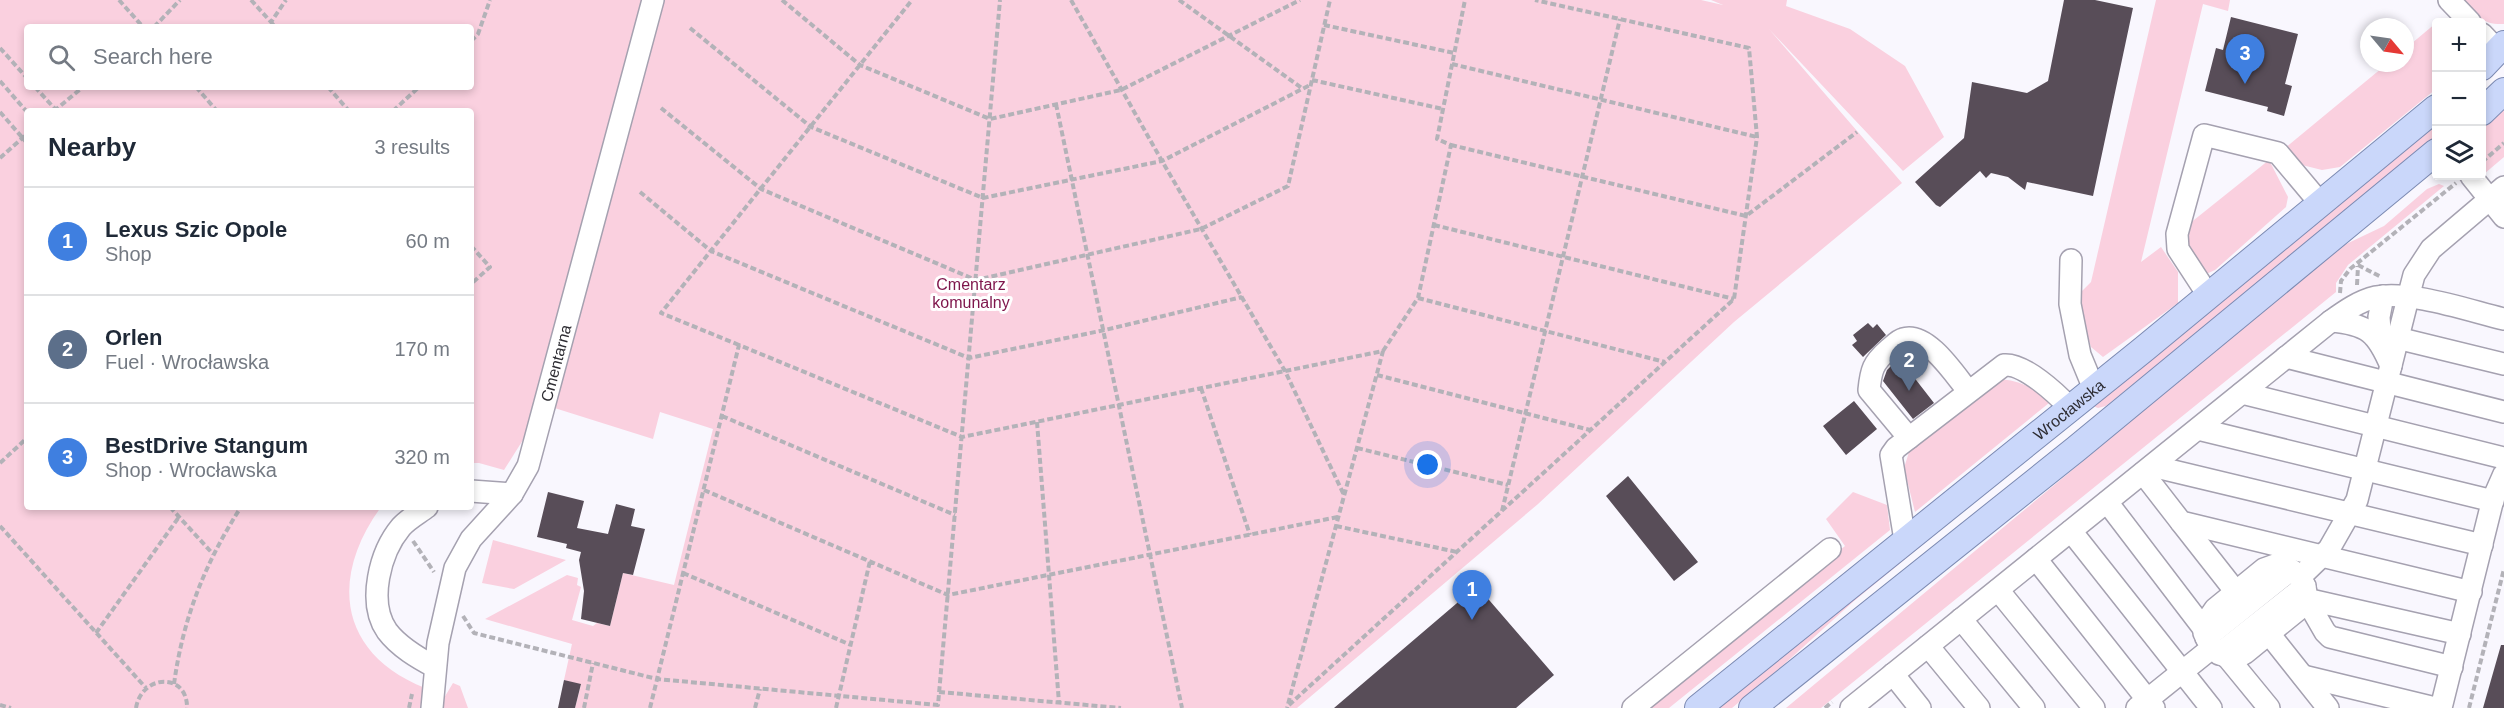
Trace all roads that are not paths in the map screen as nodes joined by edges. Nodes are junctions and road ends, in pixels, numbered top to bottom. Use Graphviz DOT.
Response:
graph roads {
  1 [pos="653,0"];
  2 [pos="2449,0"];
  3 [pos="2466,18"];
  4 [pos="2504,91"];
  5 [pos="2486,107"];
  6 [pos="2432,111"];
  7 [pos="2432,155"];
  8 [pos="2477,180"];
  9 [pos="2497,193"];
  10 [pos="2320,203"];
  11 [pos="2504,217"];
  12 [pos="2071,260"];
  13 [pos="2385,288"];
  14 [pos="2208,295"];
  15 [pos="2408,298"];
  16 [pos="2504,319"];
  17 [pos="2331,321"];
  18 [pos="2389,341"];
  19 [pos="2286,357"];
  20 [pos="2504,364"];
  21 [pos="2389,374"];
  22 [pos="2094,389"];
  23 [pos="1968,392"];
  24 [pos="2242,393"];
  25 [pos="2070,408"];
  26 [pos="2504,412"];
  27 [pos="2377,426"];
  28 [pos="2198,429"];
  29 [pos="1909,438"];
  30 [pos="2504,458"];
  31 [pos="2063,459"];
  32 [pos="2148,469"];
  33 [pos="2366,470"];
  34 [pos="2504,474"];
  35 [pos="474,491"];
  36 [pos="512,494"];
  37 [pos="2493,501"];
  38 [pos="2107,502"];
  39 [pos="423,510"];
  40 [pos="2351,513"];
  41 [pos="2181,522"];
  42 [pos="2071,531"];
  43 [pos="1905,540"];
  44 [pos="2482,545"];
  45 [pos="1830,549"];
  46 [pos="2322,556"];
  47 [pos="2036,559"];
  48 [pos="2301,583"];
  49 [pos="1998,590"];
  50 [pos="2236,592"];
  51 [pos="2471,592"];
  52 [pos="1961,619"];
  53 [pos="2270,634"];
  54 [pos="2460,634"];
  55 [pos="2214,645"];
  56 [pos="1928,646"];
  57 [pos="435,667"];
  58 [pos="2452,667"];
  59 [pos="2182,671"];
  60 [pos="1893,674"];
  61 [pos="2303,676"];
  62 [pos="2146,705"];
  63 [pos="1858,706"];
  64 [pos="432,708"];
  65 [pos="1633,708"];
  66 [pos="1698,708"];
  67 [pos="1752,708"];
  68 [pos="1920,708"];
  69 [pos="1979,708"];
  70 [pos="2034,708"];
  71 [pos="2094,708"];
  72 [pos="2211,708"];
  73 [pos="2269,708"];
  74 [pos="2328,708"];
  75 [pos="2435,708"];
  76 [pos="2441,708"];
  1 -- 36 [label="street, Cmentarna"];
  2 -- 3 [label="street"];
  4 -- 5 [label="main road"];
  6 -- 10 [label="main road, Wrocławska"];
  7 -- 31 [label="main road"];
  8 -- 9 [label="street"];
  9 -- 11 [label="street"];
  9 -- 15 [label="street"];
  10 -- 14 [label="main road, Wrocławska"];
  10 -- 14 [label="street"];
  12 -- 22 [label="street"];
  13 -- 15 [label="street"];
  13 -- 17 [label="street"];
  13 -- 18 [label="street"];
  14 -- 22 [label="main road, Wrocławska"];
  15 -- 16 [label="street"];
  15 -- 18 [label="street"];
  17 -- 18 [label="street"];
  17 -- 19 [label="street"];
  18 -- 20 [label="street"];
  18 -- 21 [label="street"];
  19 -- 21 [label="street"];
  19 -- 24 [label="street"];
  21 -- 26 [label="street"];
  21 -- 27 [label="street"];
  22 -- 25 [label="main road, Wrocławska"];
  23 -- 25 [label="street"];
  23 -- 29 [label="street"];
  23 -- 29 [label="street"];
  24 -- 27 [label="street"];
  24 -- 28 [label="street"];
  25 -- 31 [label="main road"];
  25 -- 43 [label="main road, Wrocławska"];
  27 -- 30 [label="street"];
  27 -- 33 [label="street"];
  28 -- 32 [label="street"];
  28 -- 33 [label="street"];
  29 -- 43 [label="street"];
  31 -- 67 [label="main road"];
  32 -- 38 [label="street"];
  32 -- 40 [label="street"];
  32 -- 41 [label="street"];
  33 -- 37 [label="street"];
  33 -- 40 [label="street"];
  34 -- 37 [label="street"];
  35 -- 36 [label="street"];
  36 -- 57 [label="street, Cmentarna"];
  37 -- 44 [label="street"];
  38 -- 42 [label="street"];
  38 -- 55 [label="street"];
  39 -- 57 [label="street"];
  40 -- 44 [label="street"];
  40 -- 46 [label="street"];
  41 -- 46 [label="street"];
  41 -- 50 [label="street"];
  42 -- 47 [label="street"];
  42 -- 59 [label="street"];
  43 -- 66 [label="main road, Wrocławska"];
  44 -- 51 [label="street"];
  45 -- 65 [label="street"];
  46 -- 48 [label="street"];
  46 -- 51 [label="street"];
  47 -- 49 [label="street"];
  47 -- 62 [label="street"];
  48 -- 50 [label="street"];
  48 -- 53 [label="street"];
  48 -- 54 [label="street"];
  48 -- 55 [label="street"];
  48 -- 58 [label="street"];
  49 -- 52 [label="street"];
  49 -- 71 [label="street"];
  50 -- 55 [label="street"];
  51 -- 54 [label="street"];
  52 -- 56 [label="street"];
  52 -- 70 [label="street"];
  53 -- 55 [label="street"];
  53 -- 61 [label="street"];
  54 -- 58 [label="street"];
  55 -- 59 [label="street"];
  55 -- 73 [label="street"];
  56 -- 60 [label="street"];
  56 -- 69 [label="street"];
  57 -- 64 [label="street, Cmentarna"];
  58 -- 76 [label="street"];
  59 -- 62 [label="street"];
  59 -- 72 [label="street"];
  60 -- 63 [label="street"];
  60 -- 68 [label="street"];
  61 -- 74 [label="street"];
  61 -- 75 [label="street"];
}
